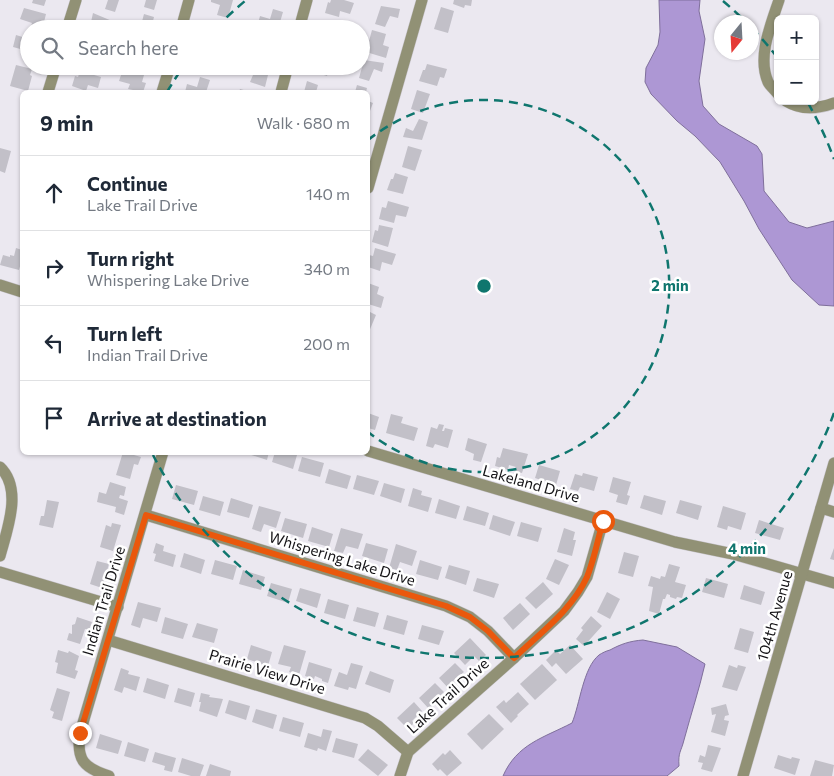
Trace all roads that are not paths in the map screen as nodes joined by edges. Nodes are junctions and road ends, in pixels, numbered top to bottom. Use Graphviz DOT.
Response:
graph roads {
  1 [pos="76,0"];
  2 [pos="189,0"];
  3 [pos="307,0"];
  4 [pos="422,0"];
  5 [pos="779,0"];
  6 [pos="70,20"];
  7 [pos="183,20"];
  8 [pos="301,20"];
  9 [pos="53,75"];
  10 [pos="167,75"];
  11 [pos="285,75"];
  12 [pos="49,90"];
  13 [pos="163,90"];
  14 [pos="281,90"];
  15 [pos="774,90"];
  16 [pos="834,102"];
  17 [pos="792,105"];
  18 [pos="370,181"];
  19 [pos="0,285"];
  20 [pos="20,291"];
  21 [pos="370,452"];
  22 [pos="162,455"];
  23 [pos="834,463"];
  24 [pos="0,466"];
  25 [pos="830,493"];
  26 [pos="821,508"];
  27 [pos="834,512"];
  28 [pos="146,515"];
  29 [pos="603,521"];
  30 [pos="0,556"];
  31 [pos="0,572"];
  32 [pos="803,574"];
  33 [pos="834,582"];
  34 [pos="118,607"];
  35 [pos="108,640"];
  36 [pos="514,658"];
  37 [pos="408,752"];
  38 [pos="109,776"];
  39 [pos="400,776"];
  40 [pos="743,776"];
  1 -- 6 [label="street"];
  2 -- 7 [label="street"];
  3 -- 8 [label="street"];
  4 -- 18 [label="street"];
  5 -- 15 [label="street"];
  9 -- 12 [label="street"];
  10 -- 13 [label="street"];
  11 -- 14 [label="street"];
  16 -- 17 [label="street"];
  19 -- 20 [label="street"];
  21 -- 29 [label="street, Lakeland Drive"];
  22 -- 28 [label="street, Indian Trail Drive"];
  23 -- 25 [label="street, 104th Avenue"];
  24 -- 30 [label="street"];
  25 -- 26 [label="street, 104th Avenue"];
  26 -- 27 [label="street"];
  26 -- 32 [label="street, 104th Avenue"];
  28 -- 34 [label="street, Indian Trail Drive"];
  28 -- 36 [label="street, Whispering Lake Drive"];
  29 -- 32 [label="street, Lakeland Drive"];
  29 -- 36 [label="street, Lake Trail Drive"];
  31 -- 34 [label="street"];
  32 -- 33 [label="street, Lakeland Drive"];
  32 -- 40 [label="street, 104th Avenue"];
  34 -- 35 [label="street, Indian Trail Drive"];
  35 -- 37 [label="street, Prairie View Drive"];
  35 -- 38 [label="street, Indian Trail Drive"];
  36 -- 37 [label="street, Lake Trail Drive"];
  37 -- 39 [label="street, Lake Trail Drive"];
}
